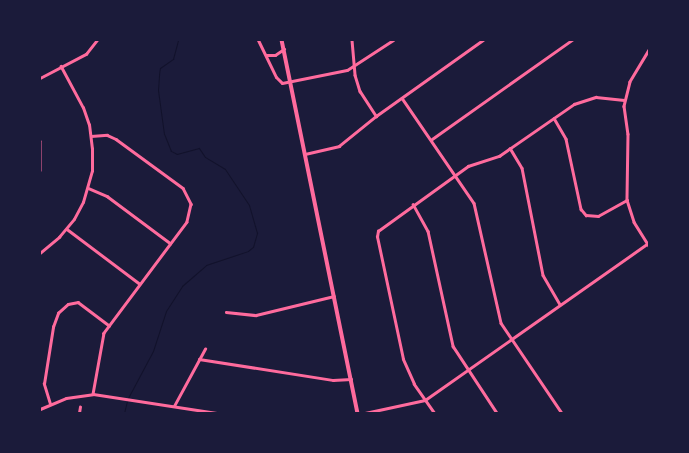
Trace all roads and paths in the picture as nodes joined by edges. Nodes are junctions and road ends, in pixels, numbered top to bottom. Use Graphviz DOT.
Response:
graph roads {
  1 [pos="97,40"];
  2 [pos="258,40"];
  3 [pos="282,40"];
  4 [pos="352,40"];
  5 [pos="393,40"];
  6 [pos="483,40"];
  7 [pos="572,40"];
  8 [pos="284,49"];
  9 [pos="649,50"];
  10 [pos="266,55"];
  11 [pos="355,66"];
  12 [pos="61,67"];
  13 [pos="40,78"];
  14 [pos="291,82"];
  15 [pos="402,98"];
  16 [pos="624,100"];
  17 [pos="376,116"];
  18 [pos="554,118"];
  19 [pos="91,136"];
  20 [pos="432,139"];
  21 [pos="40,141"];
  22 [pos="510,148"];
  23 [pos="305,154"];
  24 [pos="40,170"];
  25 [pos="456,174"];
  26 [pos="88,188"];
  27 [pos="627,200"];
  28 [pos="413,204"];
  29 [pos="67,229"];
  30 [pos="170,243"];
  31 [pos="648,245"];
  32 [pos="40,253"];
  33 [pos="140,284"];
  34 [pos="334,296"];
  35 [pos="560,305"];
  36 [pos="226,312"];
  37 [pos="109,325"];
  38 [pos="510,340"];
  39 [pos="205,349"];
  40 [pos="199,359"];
  41 [pos="467,371"];
  42 [pos="351,379"];
  43 [pos="93,394"];
  44 [pos="425,400"];
  45 [pos="50,404"];
  46 [pos="174,406"];
  47 [pos="80,407"];
  48 [pos="40,409"];
  49 [pos="79,413"];
  50 [pos="217,413"];
  51 [pos="358,413"];
  52 [pos="365,413"];
  53 [pos="434,413"];
  54 [pos="497,413"];
  55 [pos="562,413"];
  1 -- 12 [label="street"];
  2 -- 10 [label="street"];
  3 -- 8 [label="main road"];
  4 -- 11 [label="street"];
  5 -- 11 [label="street"];
  6 -- 15 [label="street"];
  7 -- 20 [label="street"];
  8 -- 10 [label="street"];
  8 -- 14 [label="main road"];
  9 -- 16 [label="street"];
  10 -- 14 [label="street"];
  11 -- 14 [label="street"];
  11 -- 17 [label="street"];
  12 -- 13 [label="street"];
  12 -- 19 [label="street"];
  14 -- 23 [label="main road"];
  15 -- 17 [label="street"];
  15 -- 20 [label="street"];
  16 -- 18 [label="street"];
  16 -- 27 [label="street"];
  17 -- 23 [label="street"];
  18 -- 22 [label="street"];
  18 -- 27 [label="street"];
  19 -- 26 [label="street"];
  19 -- 30 [label="street"];
  20 -- 25 [label="street"];
  21 -- 24 [label="street"];
  22 -- 25 [label="street"];
  22 -- 35 [label="street"];
  23 -- 34 [label="main road"];
  25 -- 28 [label="street"];
  25 -- 38 [label="street"];
  26 -- 29 [label="street"];
  26 -- 30 [label="street"];
  27 -- 31 [label="street"];
  28 -- 41 [label="street"];
  28 -- 44 [label="street"];
  29 -- 32 [label="street"];
  29 -- 33 [label="street"];
  30 -- 33 [label="street"];
  31 -- 35 [label="street"];
  33 -- 37 [label="street"];
  34 -- 36 [label="street"];
  34 -- 42 [label="main road"];
  35 -- 38 [label="street"];
  37 -- 43 [label="street"];
  37 -- 45 [label="street"];
  38 -- 41 [label="street"];
  38 -- 55 [label="street"];
  39 -- 40 [label="street"];
  40 -- 42 [label="street"];
  40 -- 46 [label="street"];
  41 -- 44 [label="street"];
  41 -- 54 [label="street"];
  42 -- 51 [label="main road"];
  43 -- 45 [label="street"];
  43 -- 46 [label="street"];
  44 -- 52 [label="street"];
  44 -- 53 [label="street"];
  45 -- 48 [label="street"];
  46 -- 50 [label="street"];
  47 -- 49 [label="street"];
}
